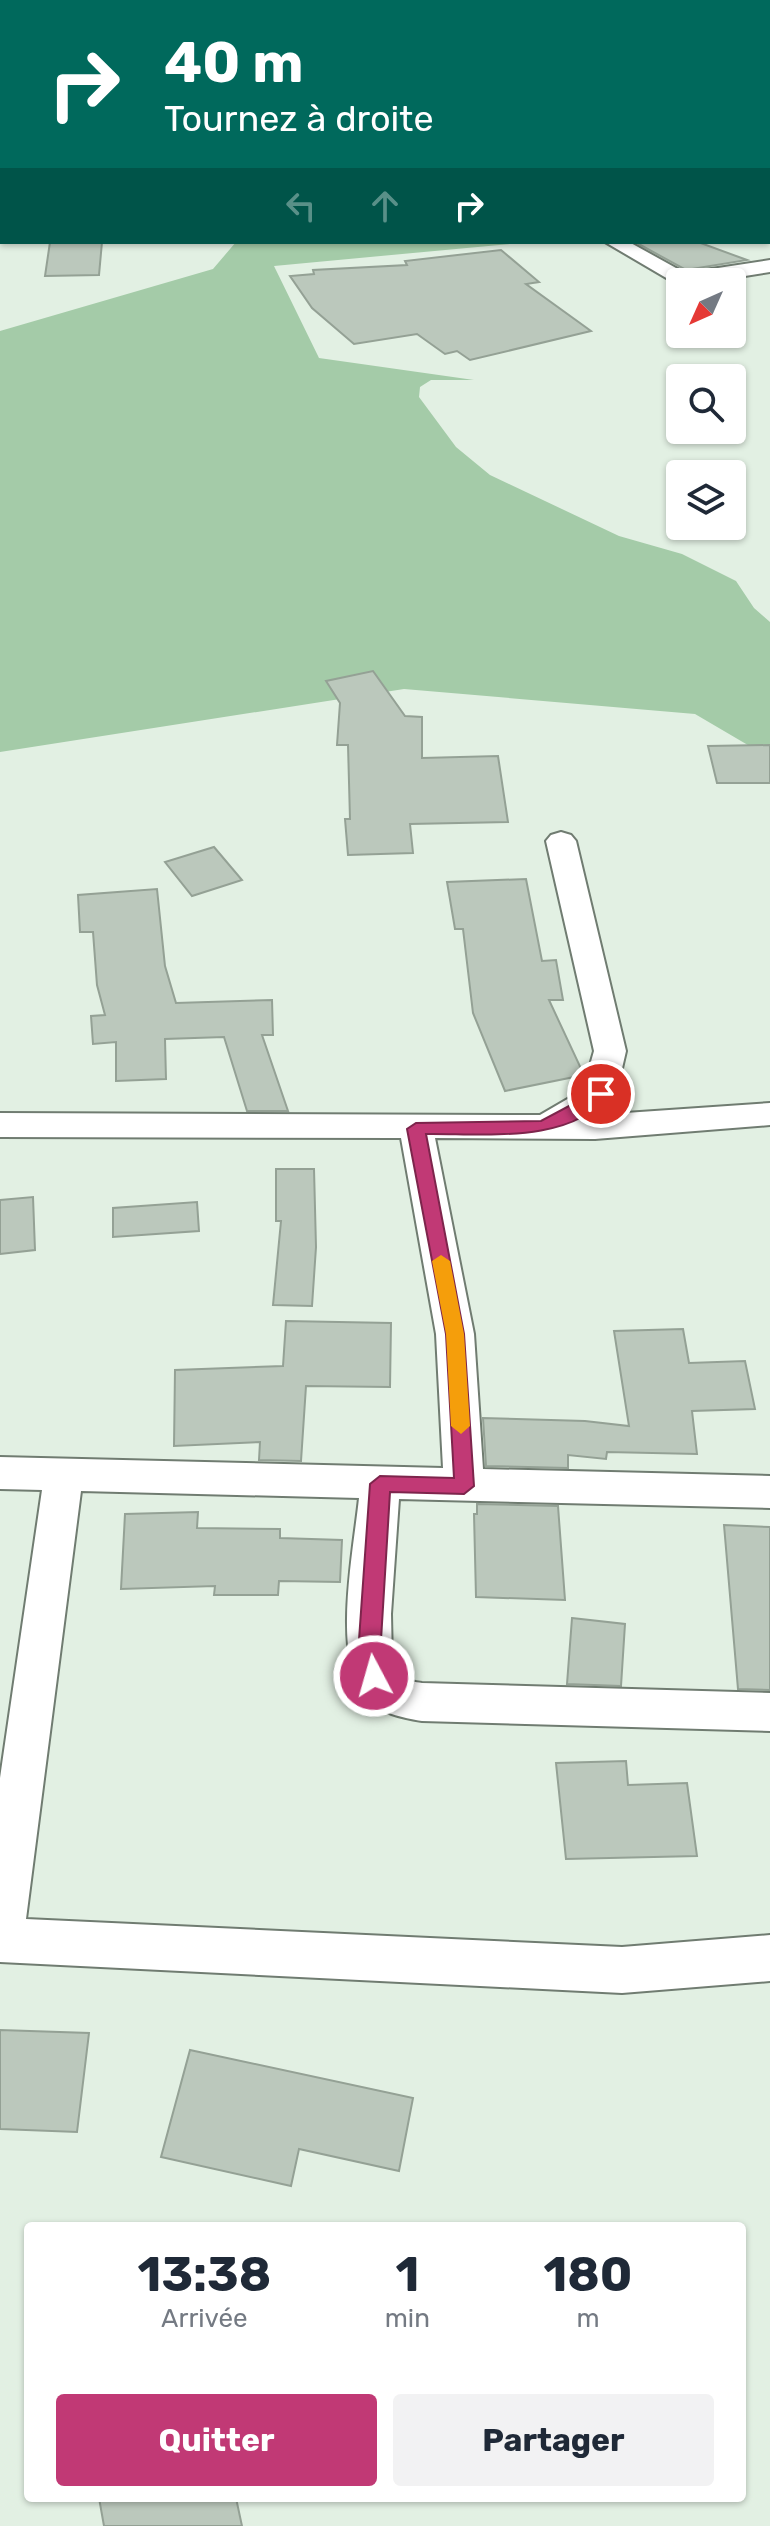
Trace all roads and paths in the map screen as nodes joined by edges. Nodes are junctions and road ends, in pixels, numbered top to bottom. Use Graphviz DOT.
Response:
graph roads {
  1 [pos="619,244"];
  2 [pos="770,266"];
  3 [pos="561,841"];
  4 [pos="770,1114"];
  5 [pos="0,1125"];
  6 [pos="544,1127"];
  7 [pos="416,1129"];
  8 [pos="0,1473"];
  9 [pos="64,1473"];
  10 [pos="380,1484"];
  11 [pos="464,1486"];
  12 [pos="770,1492"];
  13 [pos="770,1712"];
  14 [pos="0,1940"];
  15 [pos="770,1958"];
  1 -- 2 [label="street"];
  3 -- 6 [label="street"];
  4 -- 6 [label="street"];
  5 -- 7 [label="street"];
  6 -- 7 [label="street"];
  7 -- 11 [label="street"];
  8 -- 9 [label="street"];
  9 -- 10 [label="street"];
  9 -- 14 [label="street"];
  10 -- 11 [label="street"];
  10 -- 13 [label="street"];
  11 -- 12 [label="street"];
  14 -- 15 [label="street"];
}
